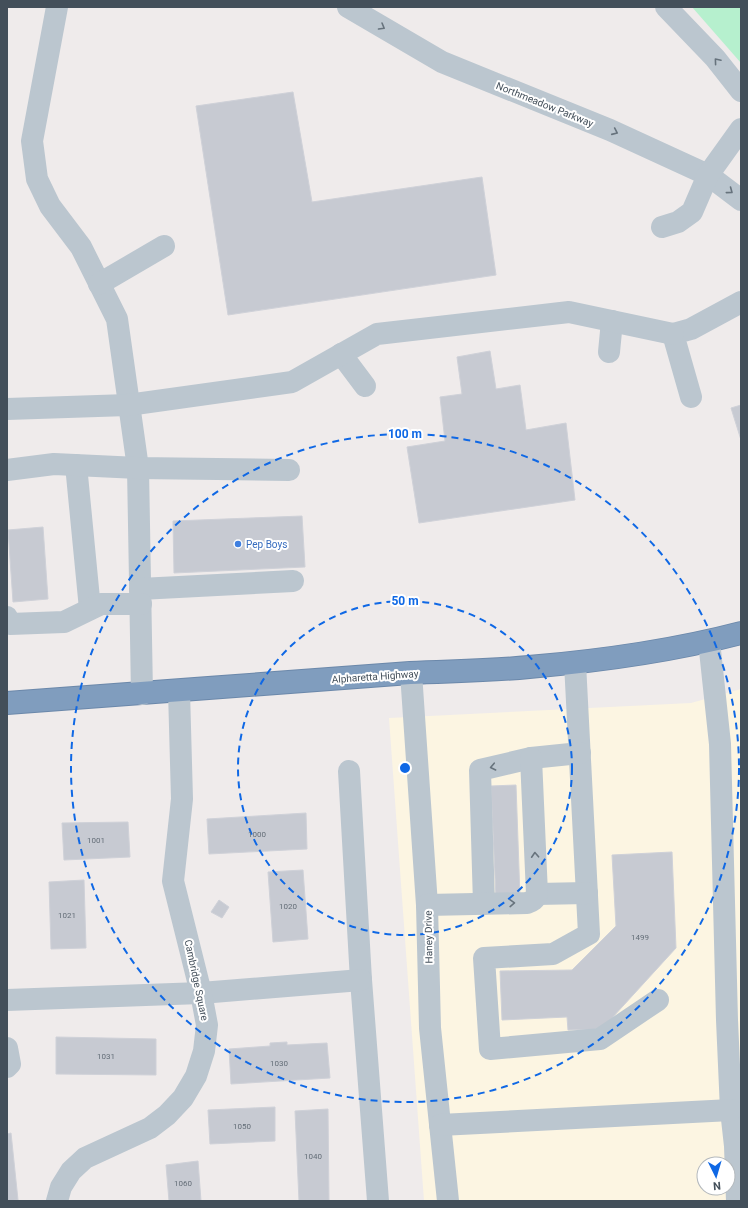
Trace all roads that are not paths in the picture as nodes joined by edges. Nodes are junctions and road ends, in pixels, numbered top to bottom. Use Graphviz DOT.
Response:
graph roads {
  1 [pos="57,7"];
  2 [pos="348,7"];
  3 [pos="666,7"];
  4 [pos="741,91"];
  5 [pos="741,129"];
  6 [pos="708,175"];
  7 [pos="741,200"];
  8 [pos="662,227"];
  9 [pos="164,246"];
  10 [pos="99,284"];
  11 [pos="741,302"];
  12 [pos="612,321"];
  13 [pos="673,334"];
  14 [pos="609,352"];
  15 [pos="341,354"];
  16 [pos="365,386"];
  17 [pos="691,397"];
  18 [pos="128,404"];
  19 [pos="7,409"];
  20 [pos="76,465"];
  21 [pos="138,468"];
  22 [pos="7,470"];
  23 [pos="289,470"];
  24 [pos="293,582"];
  25 [pos="140,596"];
  26 [pos="90,609"];
  27 [pos="7,617"];
  28 [pos="741,633"];
  29 [pos="709,641"];
  30 [pos="575,663"];
  31 [pos="411,673"];
  32 [pos="179,691"];
  33 [pos="142,694"];
  34 [pos="7,703"];
  35 [pos="580,753"];
  36 [pos="531,758"];
  37 [pos="349,771"];
  38 [pos="588,893"];
  39 [pos="537,894"];
  40 [pos="484,904"];
  41 [pos="427,905"];
  42 [pos="361,980"];
  43 [pos="201,994"];
  44 [pos="7,1000"];
  45 [pos="658,1000"];
  46 [pos="7,1048"];
  47 [pos="7,1067"];
  48 [pos="731,1110"];
  49 [pos="440,1125"];
  50 [pos="57,1201"];
  51 [pos="378,1201"];
  52 [pos="448,1201"];
  53 [pos="738,1201"];
  1 -- 10 [label="street"];
  2 -- 6 [label="street, Northmeadow Parkway, one-way"];
  4 -- 3 [label="street, one-way"];
  5 -- 6 [label="street"];
  6 -- 7 [label="street, Northmeadow Parkway, one-way"];
  6 -- 8 [label="street"];
  9 -- 10 [label="street"];
  10 -- 18 [label="street"];
  11 -- 13 [label="street"];
  12 -- 13 [label="street"];
  12 -- 14 [label="street"];
  12 -- 15 [label="street"];
  13 -- 17 [label="street"];
  15 -- 16 [label="street"];
  15 -- 18 [label="street"];
  18 -- 19 [label="street"];
  18 -- 21 [label="street"];
  20 -- 21 [label="street"];
  20 -- 22 [label="street"];
  20 -- 26 [label="street"];
  21 -- 23 [label="street"];
  21 -- 25 [label="street"];
  24 -- 25 [label="street"];
  25 -- 26 [label="street"];
  25 -- 33 [label="street"];
  26 -- 27 [label="street"];
  28 -- 29 [label="highway, Alpharetta Highway"];
  29 -- 30 [label="highway, Alpharetta Highway"];
  29 -- 48 [label="street"];
  30 -- 31 [label="highway, Alpharetta Highway"];
  30 -- 35 [label="street"];
  31 -- 32 [label="highway, Alpharetta Highway"];
  31 -- 41 [label="street, Haney Drive"];
  32 -- 33 [label="highway, Alpharetta Highway"];
  32 -- 43 [label="street, Cambridge Square"];
  33 -- 34 [label="highway, Alpharetta Highway"];
  35 -- 36 [label="street"];
  35 -- 38 [label="street"];
  39 -- 36 [label="street, one-way"];
  36 -- 40 [label="street, one-way"];
  37 -- 42 [label="street"];
  38 -- 39 [label="street"];
  38 -- 45 [label="street"];
  40 -- 39 [label="street, one-way"];
  40 -- 41 [label="street"];
  41 -- 49 [label="street, Haney Drive"];
  42 -- 43 [label="street"];
  42 -- 51 [label="street"];
  43 -- 44 [label="street"];
  43 -- 50 [label="street, Cambridge Square"];
  46 -- 47 [label="street"];
  48 -- 49 [label="street"];
  48 -- 53 [label="street"];
  49 -- 52 [label="street, Haney Drive"];
}
